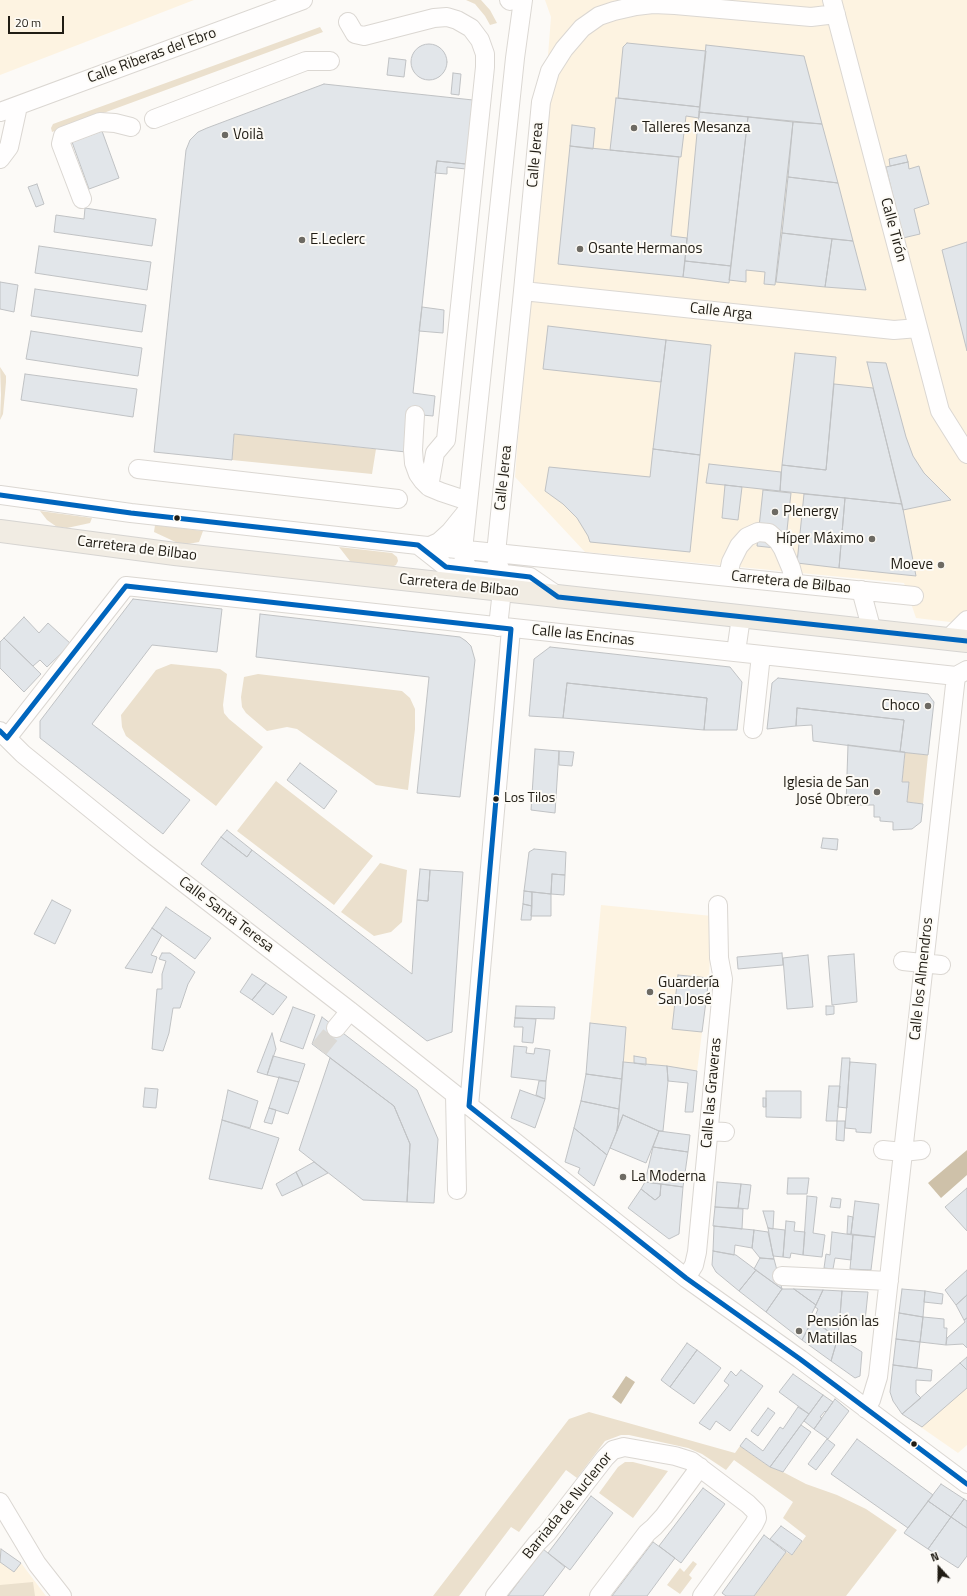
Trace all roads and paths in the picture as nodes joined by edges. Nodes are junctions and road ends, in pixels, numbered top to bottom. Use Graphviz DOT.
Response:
graph roads {
  1 [pos="303,0"];
  2 [pos="513,0"];
  3 [pos="834,7"];
  4 [pos="348,22"];
  5 [pos="330,61"];
  6 [pos="18,106"];
  7 [pos="0,112"];
  8 [pos="154,119"];
  9 [pos="131,127"];
  10 [pos="0,159"];
  11 [pos="82,199"];
  12 [pos="523,291"];
  13 [pos="918,328"];
  14 [pos="415,414"];
  15 [pos="967,454"];
  16 [pos="138,469"];
  17 [pos="429,487"];
  18 [pos="0,495"];
  19 [pos="398,499"];
  20 [pos="468,506"];
  21 [pos="0,531"];
  22 [pos="424,546"];
  23 [pos="463,550"];
  24 [pos="496,553"];
  25 [pos="470,570"];
  26 [pos="728,576"];
  27 [pos="503,582"];
  28 [pos="795,583"];
  29 [pos="861,590"];
  30 [pos="914,596"];
  31 [pos="741,617"];
  32 [pos="967,620"];
  33 [pos="504,628"];
  34 [pos="872,631"];
  35 [pos="958,640"];
  36 [pos="736,652"];
  37 [pos="761,655"];
  38 [pos="961,673"];
  39 [pos="753,729"];
  40 [pos="3,734"];
  41 [pos="718,905"];
  42 [pos="903,961"];
  43 [pos="932,964"];
  44 [pos="350,1011"];
  45 [pos="336,1028"];
  46 [pos="455,1096"];
  47 [pos="469,1106"];
  48 [pos="883,1150"];
  49 [pos="921,1150"];
  50 [pos="903,1152"];
  51 [pos="457,1190"];
  52 [pos="782,1276"];
  53 [pos="686,1278"];
  54 [pos="889,1281"];
  55 [pos="866,1409"];
  56 [pos="700,1467"];
  57 [pos="967,1484"];
  58 [pos="0,1502"];
  59 [pos="4,1519"];
  60 [pos="62,1596"];
  61 [pos="495,1596"];
  62 [pos="599,1596"];
  63 [pos="702,1596"];
  1 -- 6 [label="street, Calle Riberas del Ebro"];
  2 -- 20 [label="street, Calle Jerea"];
  3 -- 12 [label="street, Calle Jerea"];
  3 -- 13 [label="street, Calle Tirón"];
  4 -- 17 [label="street"];
  5 -- 8 [label="street"];
  6 -- 7 [label="street, Calle Riberas del Ebro"];
  6 -- 10 [label="street"];
  9 -- 11 [label="street"];
  12 -- 13 [label="street, Calle Arga"];
  12 -- 24 [label="street, Calle Jerea"];
  13 -- 15 [label="street, Calle Tirón"];
  14 -- 17 [label="street"];
  16 -- 19 [label="street"];
  17 -- 20 [label="street"];
  18 -- 22 [label="street, Carretera de Bilbao"];
  20 -- 22 [label="street"];
  20 -- 23 [label="street, Calle Jerea"];
  21 -- 27 [label="main road, Carretera de Bilbao"];
  22 -- 23 [label="street, Carretera de Bilbao"];
  22 -- 25 [label="street"];
  23 -- 24 [label="street, Carretera de Bilbao"];
  23 -- 25 [label="street"];
  24 -- 26 [label="street, Carretera de Bilbao"];
  24 -- 27 [label="street"];
  25 -- 27 [label="street"];
  26 -- 28 [label="street, Carretera de Bilbao"];
  26 -- 28 [label="street"];
  27 -- 31 [label="main road, Carretera de Bilbao"];
  27 -- 33 [label="street"];
  28 -- 29 [label="street, Carretera de Bilbao"];
  29 -- 30 [label="street, Carretera de Bilbao"];
  29 -- 34 [label="street"];
  31 -- 34 [label="main road, Carretera de Bilbao"];
  31 -- 36 [label="street"];
  32 -- 35 [label="street"];
  33 -- 36 [label="street, Calle las Encinas"];
  33 -- 40 [label="street, Calle las Encinas"];
  33 -- 47 [label="street"];
  34 -- 35 [label="main road, Carretera de Bilbao"];
  36 -- 37 [label="street, Calle las Encinas"];
  37 -- 38 [label="street, Calle las Encinas"];
  37 -- 39 [label="street"];
  38 -- 43 [label="street, Calle los Almendros"];
  40 -- 44 [label="street, Calle Santa Teresa"];
  41 -- 53 [label="street, Calle las Graveras"];
  42 -- 43 [label="street"];
  43 -- 50 [label="street, Calle los Almendros"];
  44 -- 45 [label="street"];
  44 -- 46 [label="street, Calle Santa Teresa"];
  46 -- 47 [label="street, Calle Santa Teresa"];
  46 -- 51 [label="street"];
  47 -- 53 [label="street, Calle Santa Teresa"];
  48 -- 50 [label="street"];
  49 -- 50 [label="street"];
  50 -- 54 [label="street, Calle los Almendros"];
  52 -- 54 [label="street"];
  53 -- 55 [label="street, Calle Santa Teresa"];
  54 -- 55 [label="street, Calle los Almendros"];
  55 -- 57 [label="street, Calle Santa Teresa"];
  56 -- 61 [label="street, Barriada de Nuclenor"];
  56 -- 62 [label="street"];
  56 -- 63 [label="street, Barriada de Nuclenor"];
  58 -- 59 [label="street"];
  59 -- 60 [label="street"];
}
